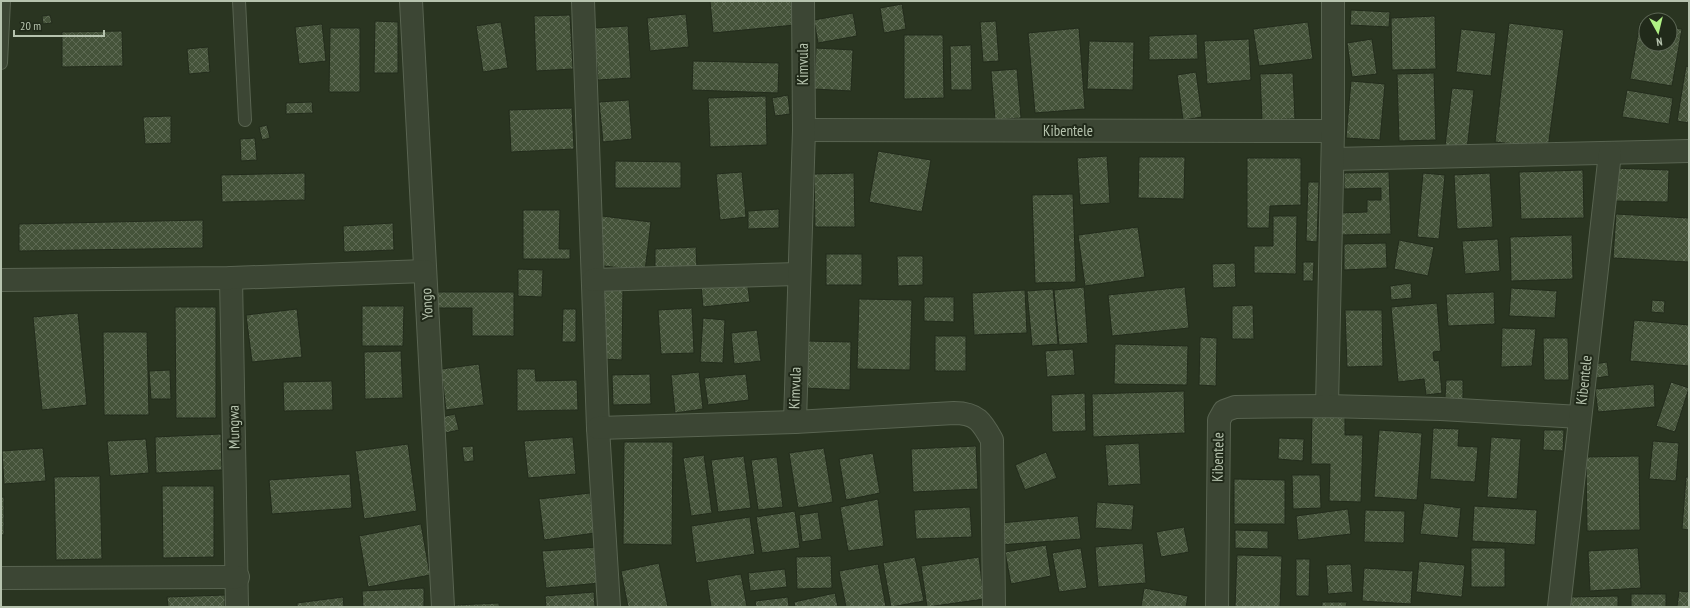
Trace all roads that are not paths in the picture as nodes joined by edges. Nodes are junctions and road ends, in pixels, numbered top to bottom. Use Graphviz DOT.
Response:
graph roads {
  1 [pos="4,1"];
  2 [pos="239,1"];
  3 [pos="411,1"];
  4 [pos="583,1"];
  5 [pos="803,1"];
  6 [pos="1333,1"];
  7 [pos="1,63"];
  8 [pos="245,120"];
  9 [pos="804,130"];
  10 [pos="1333,131"];
  11 [pos="1689,151"];
  12 [pos="1610,153"];
  13 [pos="1333,160"];
  14 [pos="425,271"];
  15 [pos="798,274"];
  16 [pos="231,278"];
  17 [pos="1,280"];
  18 [pos="593,280"];
  19 [pos="1327,406"];
  20 [pos="1580,417"];
  21 [pos="794,422"];
  22 [pos="598,428"];
  23 [pos="238,577"];
  24 [pos="1,578"];
  25 [pos="237,607"];
  26 [pos="443,607"];
  27 [pos="609,607"];
  28 [pos="994,607"];
  29 [pos="1217,607"];
  30 [pos="1559,607"];
  1 -- 7 [label="lane"];
  2 -- 8 [label="lane"];
  3 -- 14 [label="street, Yongo"];
  4 -- 18 [label="street"];
  5 -- 9 [label="street, Kimvula"];
  6 -- 10 [label="street"];
  9 -- 10 [label="street, Kibentele"];
  9 -- 15 [label="street, Kimvula"];
  10 -- 13 [label="street"];
  11 -- 12 [label="street"];
  12 -- 13 [label="street"];
  12 -- 20 [label="street, Kibentele"];
  13 -- 19 [label="street"];
  14 -- 16 [label="street"];
  14 -- 26 [label="street, Yongo"];
  15 -- 18 [label="street"];
  15 -- 21 [label="street, Kimvula"];
  16 -- 17 [label="street"];
  16 -- 23 [label="street, Mungwa"];
  18 -- 22 [label="street"];
  19 -- 20 [label="street, Kibentele"];
  19 -- 29 [label="street, Kibentele"];
  20 -- 30 [label="street, Kibentele"];
  21 -- 22 [label="street"];
  21 -- 28 [label="street, Kimvula"];
  22 -- 27 [label="street"];
  23 -- 24 [label="street"];
  23 -- 25 [label="street, Mungwa"];
}
